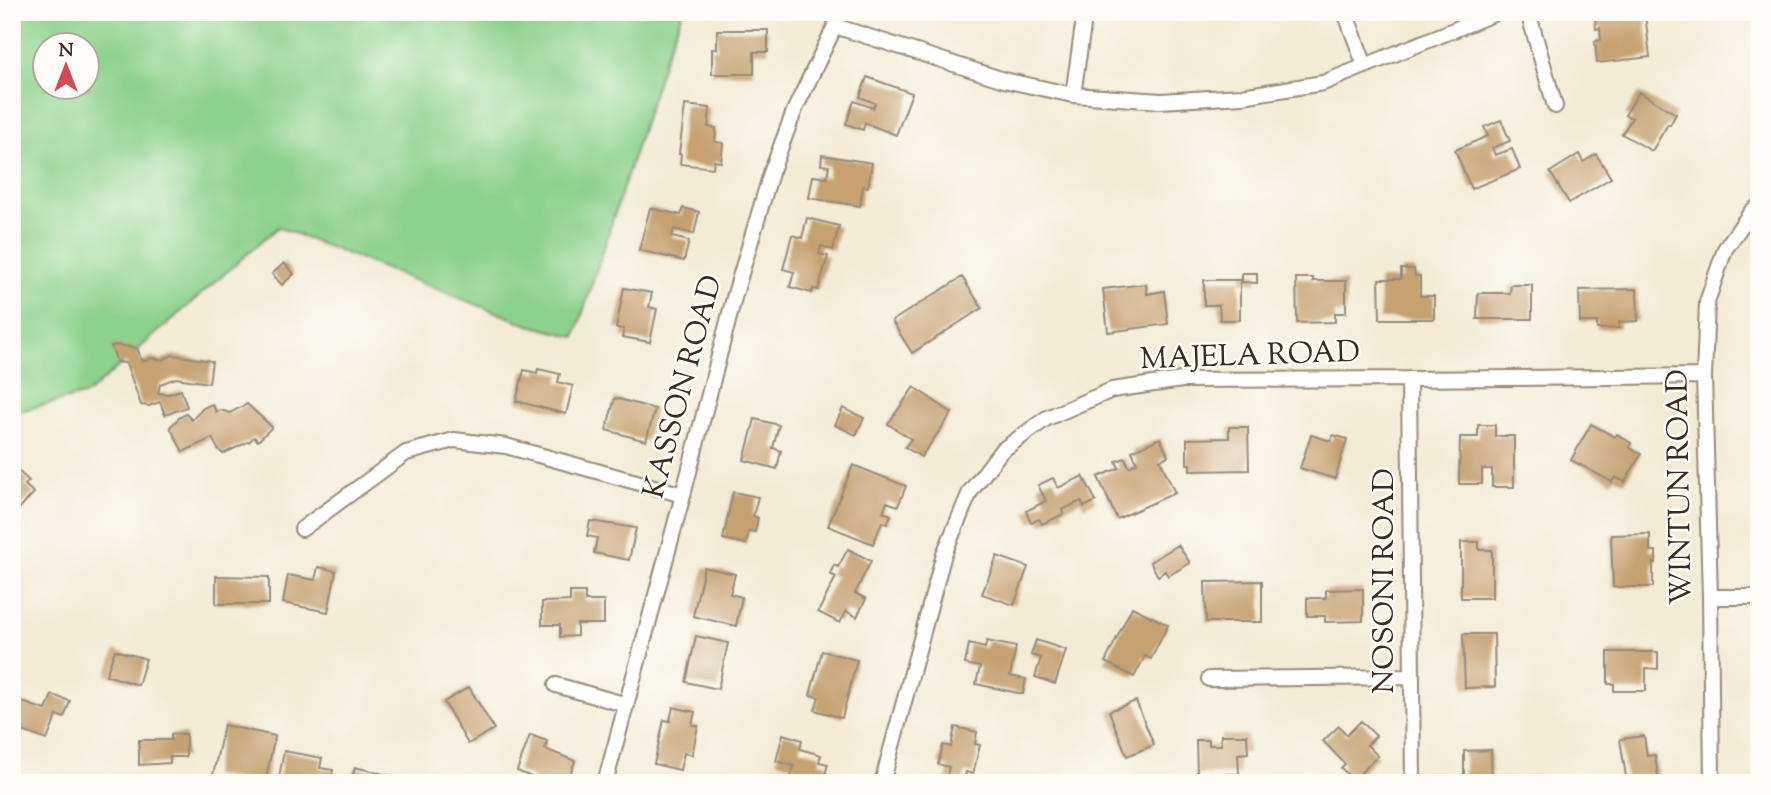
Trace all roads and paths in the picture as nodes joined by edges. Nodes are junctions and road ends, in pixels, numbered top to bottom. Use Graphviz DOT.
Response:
graph roads {
  1 [pos="1085,12"];
  2 [pos="1345,12"];
  3 [pos="1498,12"];
  4 [pos="1528,12"];
  5 [pos="836,19"];
  6 [pos="1365,66"];
  7 [pos="1073,95"];
  8 [pos="1555,106"];
  9 [pos="1759,206"];
  10 [pos="1704,376"];
  11 [pos="1409,379"];
  12 [pos="683,495"];
  13 [pos="302,529"];
  14 [pos="1710,597"];
  15 [pos="1759,597"];
  16 [pos="1412,677"];
  17 [pos="1209,679"];
  18 [pos="556,685"];
  19 [pos="627,705"];
  20 [pos="605,783"];
  21 [pos="882,783"];
  22 [pos="1413,783"];
  23 [pos="1712,783"];
  1 -- 7 [label="street"];
  2 -- 6 [label="street"];
  3 -- 6 [label="street"];
  4 -- 8 [label="street"];
  5 -- 7 [label="street"];
  5 -- 12 [label="street, KASSON ROAD"];
  6 -- 7 [label="street"];
  9 -- 10 [label="street, WINTUN ROAD"];
  10 -- 11 [label="street, MAJELA ROAD"];
  10 -- 14 [label="street, WINTUN ROAD"];
  11 -- 16 [label="street, NOSONI ROAD"];
  11 -- 21 [label="street, MAJELA ROAD"];
  12 -- 13 [label="street"];
  12 -- 19 [label="street, KASSON ROAD"];
  14 -- 15 [label="street"];
  14 -- 23 [label="street, WINTUN ROAD"];
  16 -- 17 [label="street"];
  16 -- 22 [label="street, NOSONI ROAD"];
  18 -- 19 [label="street"];
  19 -- 20 [label="street, KASSON ROAD"];
}
